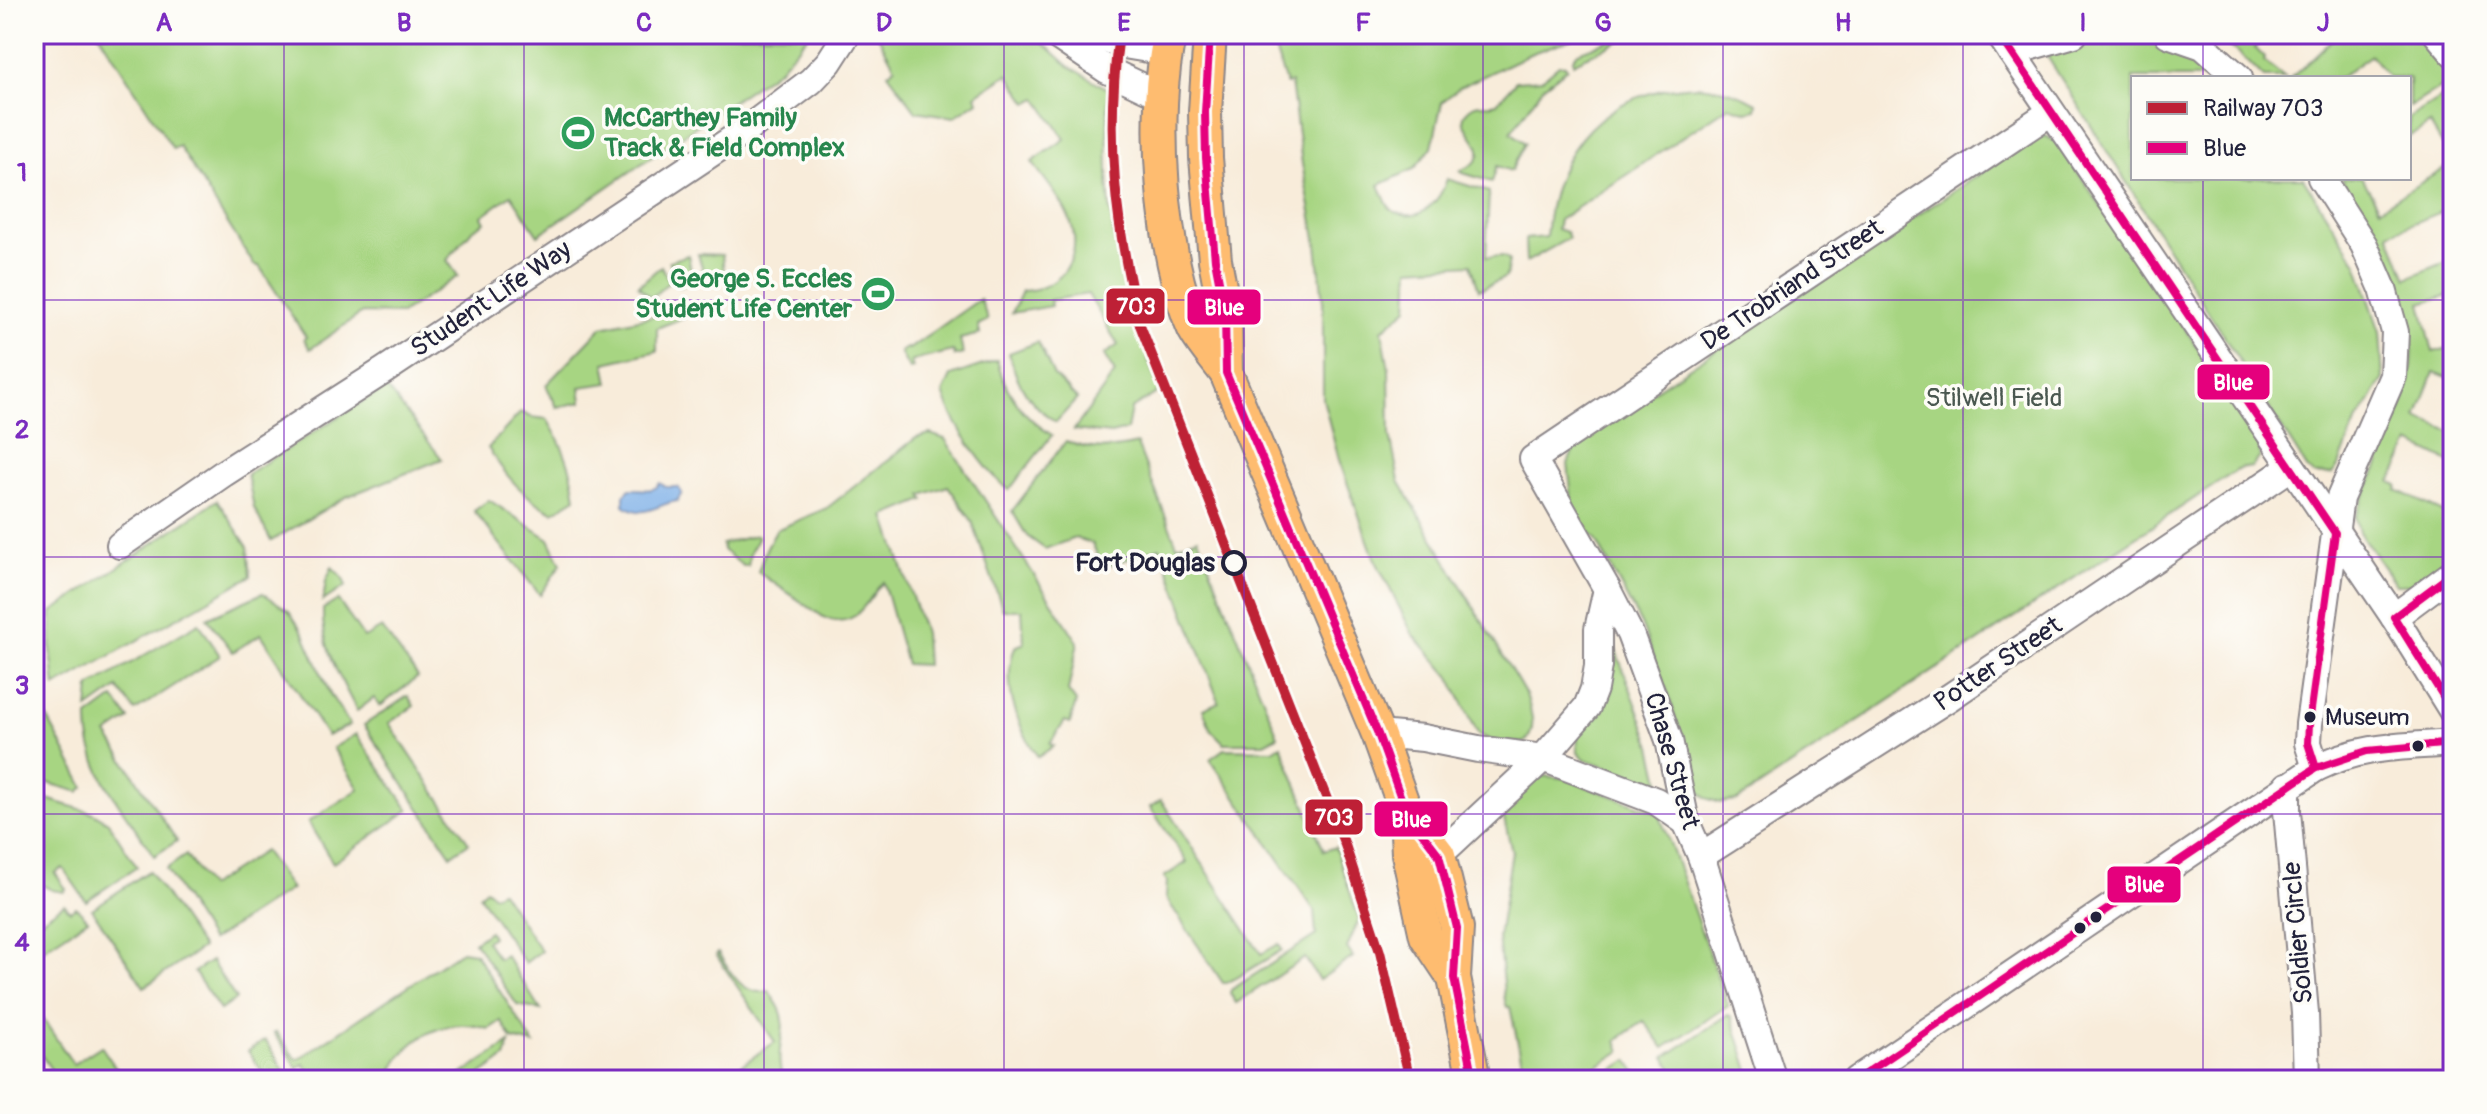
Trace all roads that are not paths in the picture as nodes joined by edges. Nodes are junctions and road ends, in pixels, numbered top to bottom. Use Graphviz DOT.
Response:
graph roads {
  1 [pos="847,34"];
  2 [pos="1054,34"];
  3 [pos="1091,34"];
  4 [pos="1210,34"];
  5 [pos="2074,34"];
  6 [pos="2168,34"];
  7 [pos="2437,34"];
  8 [pos="1168,43"];
  9 [pos="2005,43"];
  10 [pos="2453,53"];
  11 [pos="2237,76"];
  12 [pos="1160,95"];
  13 [pos="2051,112"];
  14 [pos="2322,180"];
  15 [pos="1224,333"];
  16 [pos="1226,373"];
  17 [pos="1533,459"];
  18 [pos="2291,467"];
  19 [pos="2335,533"];
  20 [pos="120,545"];
  21 [pos="2453,573"];
  22 [pos="1607,589"];
  23 [pos="2394,617"];
  24 [pos="2453,712"];
  25 [pos="1378,734"];
  26 [pos="2453,743"];
  27 [pos="1543,758"];
  28 [pos="2316,768"];
  29 [pos="2287,786"];
  30 [pos="1406,812"];
  31 [pos="1686,822"];
  32 [pos="1439,855"];
  33 [pos="1701,856"];
  34 [pos="1454,978"];
  35 [pos="1474,1080"];
  36 [pos="1773,1080"];
  37 [pos="1856,1080"];
  38 [pos="2307,1080"];
  1 -- 20 [label="street, Student Life Way"];
  2 -- 12 [label="street"];
  3 -- 8 [label="street"];
  4 -- 15 [label="main road"];
  5 -- 9 [label="street"];
  6 -- 11 [label="street"];
  7 -- 10 [label="street"];
  8 -- 12 [label="main road"];
  8 -- 15 [label="main road"];
  9 -- 13 [label="street"];
  12 -- 16 [label="main road"];
  13 -- 17 [label="street, De Trobriand Street"];
  13 -- 18 [label="street"];
  14 -- 19 [label="street"];
  15 -- 16 [label="main road"];
  16 -- 25 [label="main road"];
  17 -- 22 [label="street, Chase Street"];
  18 -- 19 [label="street"];
  18 -- 33 [label="street, Potter Street"];
  19 -- 23 [label="street"];
  19 -- 28 [label="street"];
  21 -- 23 [label="street"];
  22 -- 27 [label="street"];
  22 -- 31 [label="street, Chase Street"];
  23 -- 24 [label="street"];
  25 -- 27 [label="street"];
  25 -- 30 [label="main road"];
  26 -- 28 [label="street"];
  27 -- 31 [label="street"];
  27 -- 32 [label="street"];
  28 -- 29 [label="street"];
  29 -- 37 [label="street"];
  29 -- 38 [label="street, Soldier Circle"];
  30 -- 32 [label="main road"];
  30 -- 34 [label="main road"];
  31 -- 33 [label="street, Chase Street"];
  32 -- 34 [label="main road"];
  33 -- 36 [label="street, Chase Street"];
  34 -- 35 [label="main road"];
}
